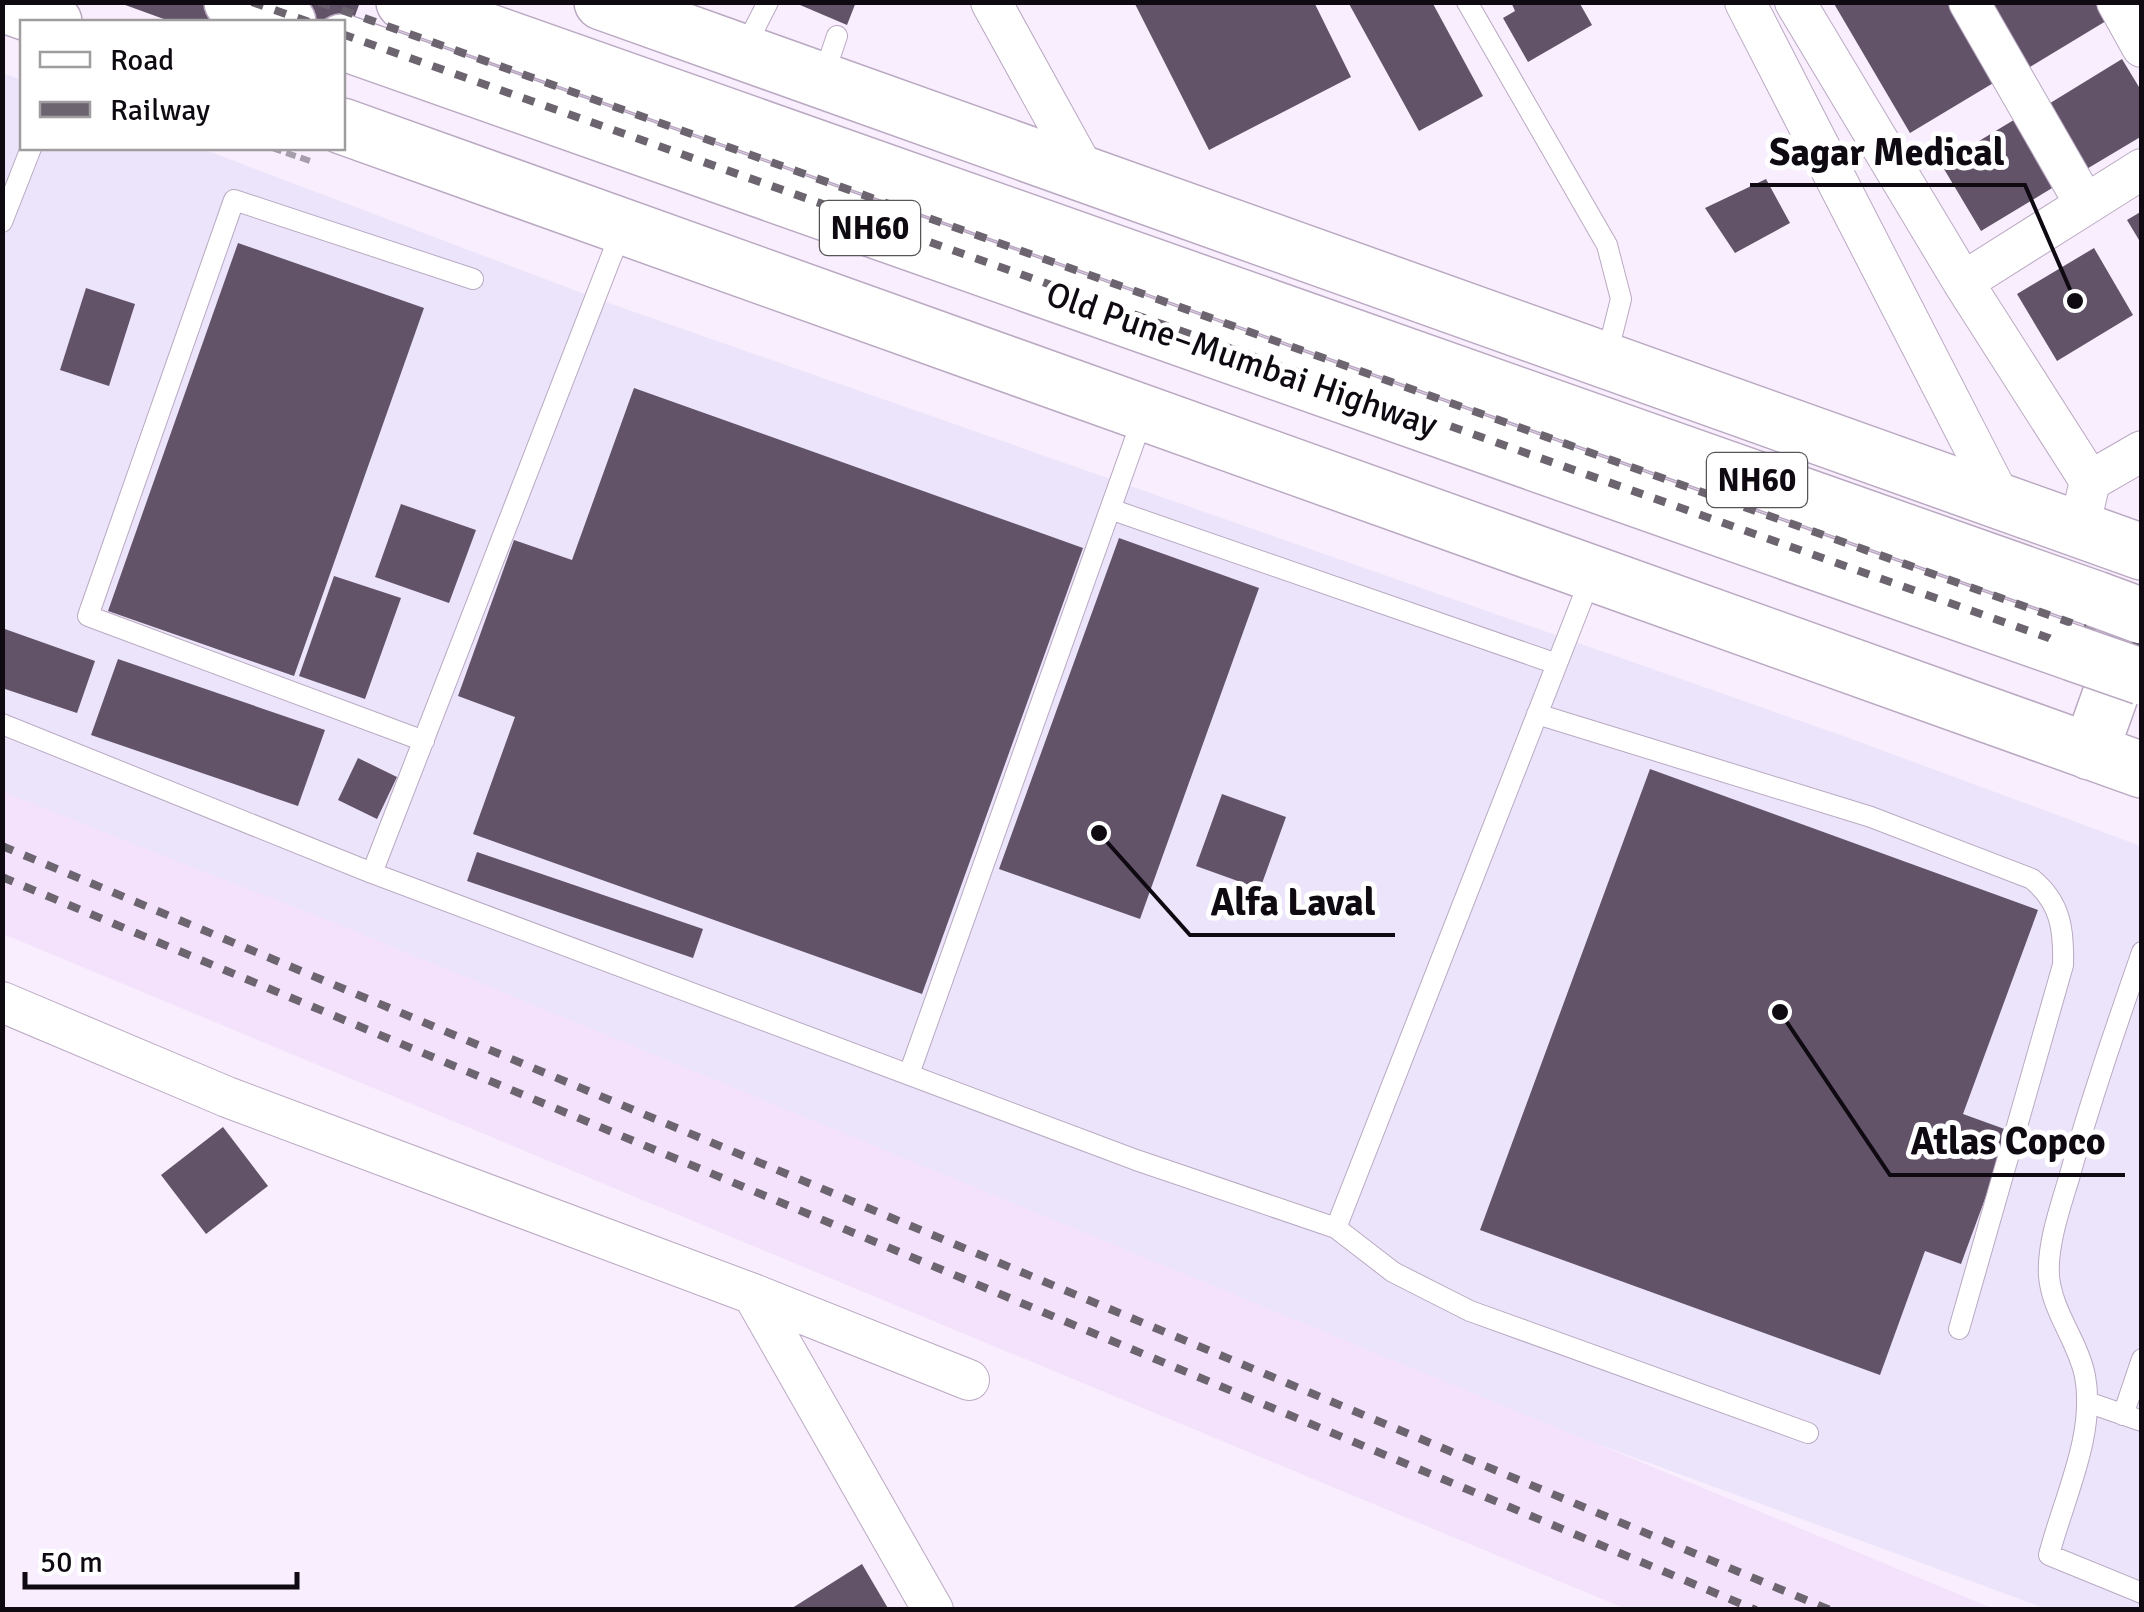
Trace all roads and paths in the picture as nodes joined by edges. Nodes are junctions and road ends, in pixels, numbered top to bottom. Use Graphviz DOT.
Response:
graph roads {
  1 [pos="232,2"];
  2 [pos="404,2"];
  3 [pos="602,2"];
  4 [pos="768,2"];
  5 [pos="991,2"];
  6 [pos="1467,2"];
  7 [pos="1745,2"];
  8 [pos="1795,2"];
  9 [pos="1969,2"];
  10 [pos="2117,2"];
  11 [pos="2,4"];
  12 [pos="48,20"];
  13 [pos="282,20"];
  14 [pos="710,35"];
  15 [pos="345,43"];
  16 [pos="2142,47"];
  17 [pos="345,127"];
  18 [pos="30,150"];
  19 [pos="2142,169"];
  20 [pos="1087,176"];
  21 [pos="2085,204"];
  22 [pos="2,222"];
  23 [pos="623,227"];
  24 [pos="472,279"];
  25 [pos="1963,282"];
  26 [pos="1606,361"];
  27 [pos="1144,414"];
  28 [pos="2142,452"];
  29 [pos="2004,504"];
  30 [pos="2084,506"];
  31 [pos="1113,510"];
  32 [pos="2142,552"];
  33 [pos="1592,575"];
  34 [pos="2126,607"];
  35 [pos="1557,664"];
  36 [pos="2142,677"];
  37 [pos="1537,714"];
  38 [pos="2,724"];
  39 [pos="424,740"];
  40 [pos="2090,752"];
  41 [pos="2142,770"];
  42 [pos="372,873"];
  43 [pos="2142,952"];
  44 [pos="2,1002"];
  45 [pos="909,1074"];
  46 [pos="1336,1228"];
  47 [pos="752,1294"];
  48 [pos="1958,1330"];
  49 [pos="2142,1359"];
  50 [pos="969,1380"];
  51 [pos="2087,1402"];
  52 [pos="2132,1418"];
  53 [pos="1808,1433"];
  54 [pos="2142,1593"];
  55 [pos="933,1610"];
  1 -- 13 [label="main road"];
  2 -- 34 [label="main road, Old Pune–Mumbai Highway / NH60"];
  3 -- 14 [label="main road"];
  4 -- 14 [label="lane"];
  5 -- 20 [label="street"];
  6 -- 26 [label="lane"];
  7 -- 29 [label="street"];
  8 -- 25 [label="street"];
  9 -- 21 [label="street"];
  10 -- 16 [label="street"];
  11 -- 12 [label="main road"];
  14 -- 20 [label="main road"];
  15 -- 36 [label="main road, Old Pune–Mumbai Highway / NH60, bridge"];
  17 -- 23 [label="main road"];
  18 -- 22 [label="lane"];
  19 -- 21 [label="street"];
  20 -- 26 [label="main road"];
  21 -- 25 [label="street"];
  23 -- 27 [label="main road"];
  23 -- 39 [label="lane"];
  24 -- 39 [label="lane"];
  25 -- 30 [label="street"];
  26 -- 29 [label="main road"];
  27 -- 31 [label="lane"];
  27 -- 33 [label="main road"];
  28 -- 30 [label="street"];
  29 -- 30 [label="main road"];
  30 -- 32 [label="main road"];
  31 -- 35 [label="lane"];
  31 -- 45 [label="lane"];
  33 -- 35 [label="lane"];
  33 -- 40 [label="main road"];
  34 -- 40 [label="main road"];
  35 -- 37 [label="lane"];
  37 -- 46 [label="lane"];
  37 -- 48 [label="lane"];
  38 -- 42 [label="lane"];
  39 -- 42 [label="lane"];
  40 -- 41 [label="main road"];
  42 -- 45 [label="lane"];
  43 -- 51 [label="lane"];
  44 -- 47 [label="street"];
  45 -- 46 [label="lane"];
  46 -- 53 [label="lane"];
  47 -- 50 [label="street"];
  47 -- 55 [label="street"];
  49 -- 52 [label="lane"];
  51 -- 52 [label="lane"];
  51 -- 54 [label="lane"];
}
